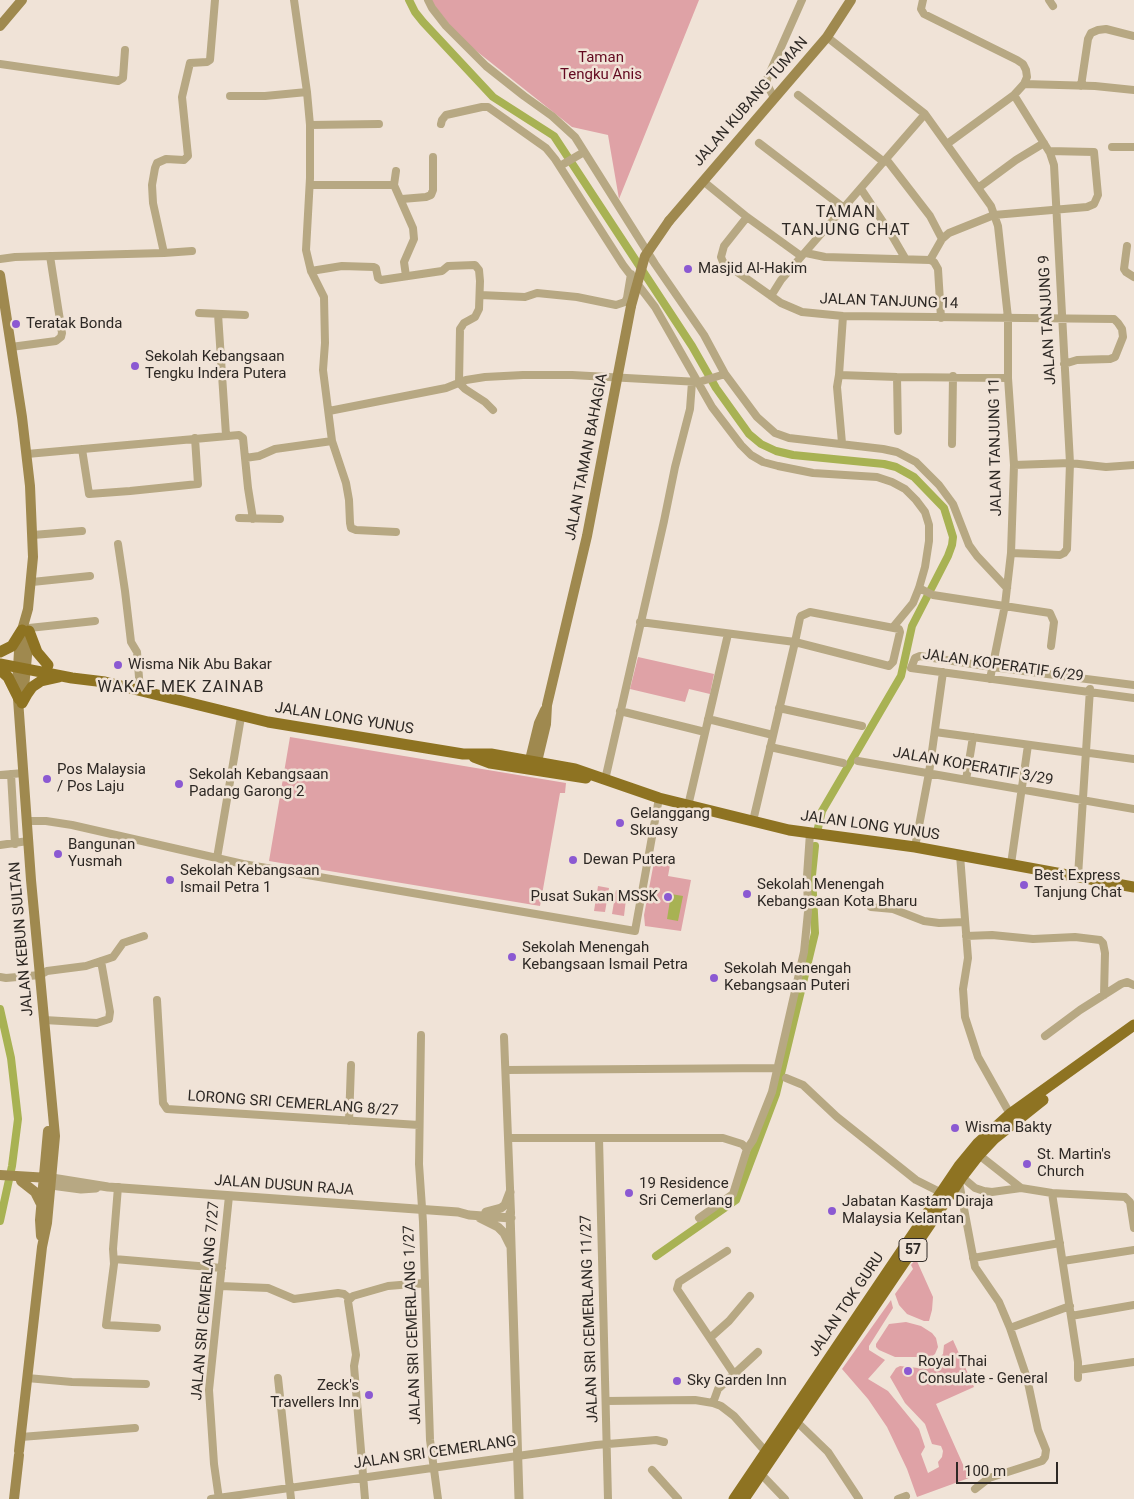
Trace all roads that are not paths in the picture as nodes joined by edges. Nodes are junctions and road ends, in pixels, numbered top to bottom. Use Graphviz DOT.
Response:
graph roads {
  1 [pos="22,0"];
  2 [pos="215,0"];
  3 [pos="294,0"];
  4 [pos="428,0"];
  5 [pos="802,0"];
  6 [pos="851,0"];
  7 [pos="924,0"];
  8 [pos="0,26"];
  9 [pos="1134,36"];
  10 [pos="828,37"];
  11 [pos="125,50"];
  12 [pos="0,64"];
  13 [pos="1024,84"];
  14 [pos="1081,86"];
  15 [pos="1134,90"];
  16 [pos="308,92"];
  17 [pos="1014,95"];
  18 [pos="230,96"];
  19 [pos="798,96"];
  20 [pos="774,98"];
  21 [pos="925,114"];
  22 [pos="378,124"];
  23 [pos="442,124"];
  24 [pos="310,125"];
  25 [pos="758,143"];
  26 [pos="1044,143"];
  27 [pos="947,144"];
  28 [pos="1112,147"];
  29 [pos="1134,147"];
  30 [pos="1049,151"];
  31 [pos="583,152"];
  32 [pos="433,157"];
  33 [pos="885,161"];
  34 [pos="562,164"];
  35 [pos="396,171"];
  36 [pos="703,181"];
  37 [pos="310,185"];
  38 [pos="394,185"];
  39 [pos="978,188"];
  40 [pos="860,189"];
  41 [pos="402,198"];
  42 [pos="844,208"];
  43 [pos="1056,210"];
  44 [pos="994,215"];
  45 [pos="747,217"];
  46 [pos="669,221"];
  47 [pos="942,239"];
  48 [pos="1127,246"];
  49 [pos="192,251"];
  50 [pos="164,253"];
  51 [pos="802,255"];
  52 [pos="50,256"];
  53 [pos="905,258"];
  54 [pos="0,259"];
  55 [pos="930,260"];
  56 [pos="311,271"];
  57 [pos="0,274"];
  58 [pos="631,274"];
  59 [pos="406,276"];
  60 [pos="1134,277"];
  61 [pos="480,295"];
  62 [pos="771,296"];
  63 [pos="199,313"];
  64 [pos="218,314"];
  65 [pos="245,315"];
  66 [pos="843,316"];
  67 [pos="941,318"];
  68 [pos="1008,318"];
  69 [pos="1062,319"];
  70 [pos="12,347"];
  71 [pos="1064,364"];
  72 [pos="839,374"];
  73 [pos="722,375"];
  74 [pos="953,376"];
  75 [pos="897,377"];
  76 [pos="618,378"];
  77 [pos="1008,378"];
  78 [pos="459,382"];
  79 [pos="699,382"];
  80 [pos="493,410"];
  81 [pos="329,412"];
  82 [pos="898,431"];
  83 [pos="226,435"];
  84 [pos="195,438"];
  85 [pos="332,441"];
  86 [pos="842,444"];
  87 [pos="952,444"];
  88 [pos="82,448"];
  89 [pos="27,454"];
  90 [pos="244,458"];
  91 [pos="1070,463"];
  92 [pos="1014,465"];
  93 [pos="1134,465"];
  94 [pos="239,518"];
  95 [pos="253,519"];
  96 [pos="280,519"];
  97 [pos="82,531"];
  98 [pos="396,532"];
  99 [pos="33,535"];
  100 [pos="118,544"];
  101 [pos="1011,553"];
  102 [pos="90,576"];
  103 [pos="32,582"];
  104 [pos="919,588"];
  105 [pos="1007,588"];
  106 [pos="1005,605"];
  107 [pos="95,621"];
  108 [pos="640,622"];
  109 [pos="894,626"];
  110 [pos="27,630"];
  111 [pos="728,634"];
  112 [pos="795,642"];
  113 [pos="1052,646"];
  114 [pos="0,652"];
  115 [pos="0,657"];
  116 [pos="0,664"];
  117 [pos="22,664"];
  118 [pos="48,666"];
  119 [pos="992,667"];
  120 [pos="0,670"];
  121 [pos="943,672"];
  122 [pos="63,676"];
  123 [pos="990,679"];
  124 [pos="1091,680"];
  125 [pos="106,682"];
  126 [pos="1134,685"];
  127 [pos="140,690"];
  128 [pos="1090,692"];
  129 [pos="1134,698"];
  130 [pos="20,705"];
  131 [pos="779,708"];
  132 [pos="620,712"];
  133 [pos="241,716"];
  134 [pos="708,719"];
  135 [pos="862,726"];
  136 [pos="705,732"];
  137 [pos="935,732"];
  138 [pos="773,735"];
  139 [pos="973,737"];
  140 [pos="1028,745"];
  141 [pos="770,747"];
  142 [pos="1086,752"];
  143 [pos="1134,759"];
  144 [pos="858,761"];
  145 [pos="843,763"];
  146 [pos="532,766"];
  147 [pos="24,773"];
  148 [pos="929,773"];
  149 [pos="0,774"];
  150 [pos="11,774"];
  151 [pos="605,780"];
  152 [pos="966,780"];
  153 [pos="1022,790"];
  154 [pos="659,798"];
  155 [pos="1083,800"];
  156 [pos="688,806"];
  157 [pos="1134,809"];
  158 [pos="27,821"];
  159 [pos="753,821"];
  160 [pos="810,833"];
  161 [pos="28,841"];
  162 [pos="15,844"];
  163 [pos="0,845"];
  164 [pos="915,848"];
  165 [pos="960,855"];
  166 [pos="217,858"];
  167 [pos="1011,864"];
  168 [pos="1078,876"];
  169 [pos="1134,887"];
  170 [pos="871,907"];
  171 [pos="965,922"];
  172 [pos="144,936"];
  173 [pos="966,936"];
  174 [pos="101,961"];
  175 [pos="40,975"];
  176 [pos="0,977"];
  177 [pos="1134,985"];
  178 [pos="1104,995"];
  179 [pos="157,1000"];
  180 [pos="44,1020"];
  181 [pos="1134,1025"];
  182 [pos="1134,1034"];
  183 [pos="421,1035"];
  184 [pos="1046,1036"];
  185 [pos="504,1037"];
  186 [pos="351,1065"];
  187 [pos="776,1068"];
  188 [pos="506,1070"];
  189 [pos="786,1078"];
  190 [pos="52,1102"];
  191 [pos="1010,1114"];
  192 [pos="349,1121"];
  193 [pos="419,1126"];
  194 [pos="508,1138"];
  195 [pos="599,1138"];
  196 [pos="747,1149"];
  197 [pos="979,1155"];
  198 [pos="46,1159"];
  199 [pos="0,1176"];
  200 [pos="18,1178"];
  201 [pos="961,1180"];
  202 [pos="47,1181"];
  203 [pos="118,1187"];
  204 [pos="1021,1188"];
  205 [pos="510,1192"];
  206 [pos="942,1193"];
  207 [pos="1052,1193"];
  208 [pos="229,1196"];
  209 [pos="41,1205"];
  210 [pos="422,1210"];
  211 [pos="458,1212"];
  212 [pos="486,1212"];
  213 [pos="474,1216"];
  214 [pos="511,1216"];
  215 [pos="699,1218"];
  216 [pos="1134,1228"];
  217 [pos="1060,1243"];
  218 [pos="42,1247"];
  219 [pos="512,1250"];
  220 [pos="1134,1250"];
  221 [pos="727,1251"];
  222 [pos="974,1258"];
  223 [pos="114,1259"];
  224 [pos="1063,1261"];
  225 [pos="222,1268"];
  226 [pos="424,1283"];
  227 [pos="221,1286"];
  228 [pos="750,1296"];
  229 [pos="349,1298"];
  230 [pos="1070,1306"];
  231 [pos="1134,1306"];
  232 [pos="1071,1316"];
  233 [pos="157,1328"];
  234 [pos="1010,1328"];
  235 [pos="710,1338"];
  236 [pos="758,1352"];
  237 [pos="1134,1362"];
  238 [pos="734,1374"];
  239 [pos="27,1378"];
  240 [pos="278,1378"];
  241 [pos="146,1384"];
  242 [pos="606,1401"];
  243 [pos="713,1403"];
  244 [pos="796,1422"];
  245 [pos="135,1428"];
  246 [pos="21,1436"];
  247 [pos="664,1442"];
  248 [pos="607,1443"];
  249 [pos="766,1452"];
  250 [pos="517,1456"];
  251 [pos="433,1468"];
  252 [pos="652,1470"];
  253 [pos="761,1474"];
  254 [pos="362,1478"];
  255 [pos="290,1488"];
  256 [pos="975,1489"];
  257 [pos="906,1496"];
  258 [pos="14,1499"];
  259 [pos="216,1499"];
  260 [pos="292,1499"];
  261 [pos="365,1499"];
  262 [pos="438,1499"];
  263 [pos="519,1499"];
  264 [pos="608,1499"];
  265 [pos="678,1499"];
  266 [pos="734,1499"];
  267 [pos="744,1499"];
  268 [pos="785,1499"];
  269 [pos="859,1499"];
  270 [pos="898,1499"];
  1 -- 8 [label="main road"];
  2 -- 50 [label="street"];
  3 -- 16 [label="street"];
  4 -- 31 [label="street"];
  5 -- 20 [label="street"];
  6 -- 10 [label="main road, JALAN KUBANG TUMAN"];
  7 -- 13 [label="street"];
  9 -- 14 [label="street"];
  10 -- 20 [label="main road, JALAN KUBANG TUMAN"];
  10 -- 21 [label="street, JALAN TANJUNG 11"];
  11 -- 12 [label="street"];
  13 -- 14 [label="street"];
  13 -- 17 [label="street"];
  14 -- 15 [label="street"];
  16 -- 18 [label="street"];
  16 -- 24 [label="street"];
  17 -- 26 [label="street, JALAN TANJUNG 9"];
  17 -- 27 [label="street"];
  19 -- 33 [label="street"];
  20 -- 36 [label="main road, JALAN KUBANG TUMAN"];
  21 -- 27 [label="street, JALAN TANJUNG 11"];
  21 -- 33 [label="street"];
  22 -- 24 [label="street"];
  23 -- 34 [label="street"];
  24 -- 37 [label="street"];
  25 -- 42 [label="street"];
  26 -- 30 [label="street, JALAN TANJUNG 9"];
  26 -- 39 [label="street"];
  27 -- 39 [label="street, JALAN TANJUNG 11"];
  28 -- 29 [label="street"];
  30 -- 43 [label="street, JALAN TANJUNG 9"];
  30 -- 43 [label="street"];
  31 -- 34 [label="street"];
  31 -- 73 [label="street"];
  32 -- 41 [label="street"];
  33 -- 40 [label="street"];
  33 -- 47 [label="street"];
  34 -- 58 [label="street"];
  35 -- 38 [label="street"];
  36 -- 45 [label="street"];
  36 -- 46 [label="main road, JALAN KUBANG TUMAN"];
  37 -- 38 [label="street"];
  37 -- 56 [label="street"];
  38 -- 41 [label="street"];
  39 -- 44 [label="street, JALAN TANJUNG 11"];
  40 -- 42 [label="street"];
  40 -- 53 [label="street"];
  41 -- 59 [label="street"];
  42 -- 51 [label="street"];
  43 -- 44 [label="street"];
  43 -- 69 [label="street, JALAN TANJUNG 9"];
  44 -- 47 [label="street"];
  44 -- 68 [label="street, JALAN TANJUNG 11"];
  45 -- 51 [label="street"];
  45 -- 62 [label="street, JALAN TANJUNG 14"];
  46 -- 76 [label="main road, JALAN TAMAN BAHAGIA, bridge"];
  47 -- 55 [label="street"];
  48 -- 60 [label="street"];
  49 -- 50 [label="street"];
  50 -- 52 [label="street"];
  51 -- 53 [label="street"];
  51 -- 62 [label="street"];
  52 -- 54 [label="street"];
  52 -- 70 [label="street"];
  53 -- 55 [label="street"];
  55 -- 67 [label="street"];
  56 -- 59 [label="street"];
  56 -- 81 [label="street"];
  57 -- 70 [label="main road, JALAN KEBUN SULTAN"];
  58 -- 61 [label="street"];
  58 -- 79 [label="street"];
  59 -- 61 [label="street"];
  61 -- 78 [label="street"];
  62 -- 66 [label="street, JALAN TANJUNG 14"];
  63 -- 64 [label="street"];
  64 -- 65 [label="street"];
  64 -- 83 [label="street"];
  66 -- 67 [label="street, JALAN TANJUNG 14"];
  66 -- 72 [label="street"];
  67 -- 68 [label="street, JALAN TANJUNG 14"];
  68 -- 69 [label="street, JALAN TANJUNG 14"];
  68 -- 77 [label="street, JALAN TANJUNG 11"];
  69 -- 71 [label="street, JALAN TANJUNG 9"];
  69 -- 71 [label="street, JALAN TANJUNG 14"];
  70 -- 89 [label="main road, JALAN KEBUN SULTAN"];
  71 -- 91 [label="street, JALAN TANJUNG 9"];
  72 -- 75 [label="street"];
  72 -- 86 [label="street"];
  73 -- 79 [label="street"];
  73 -- 86 [label="street"];
  74 -- 75 [label="street"];
  74 -- 77 [label="street"];
  74 -- 87 [label="street"];
  75 -- 82 [label="street"];
  76 -- 78 [label="street"];
  76 -- 79 [label="street"];
  76 -- 146 [label="main road, JALAN TAMAN BAHAGIA"];
  77 -- 92 [label="street, JALAN TANJUNG 11"];
  78 -- 80 [label="street"];
  78 -- 81 [label="street"];
  79 -- 104 [label="street"];
  79 -- 108 [label="street"];
  81 -- 85 [label="street"];
  83 -- 84 [label="street"];
  83 -- 90 [label="street"];
  84 -- 88 [label="street"];
  84 -- 88 [label="street"];
  85 -- 90 [label="street"];
  85 -- 98 [label="street"];
  86 -- 105 [label="street"];
  88 -- 89 [label="street"];
  89 -- 99 [label="main road, JALAN KEBUN SULTAN"];
  90 -- 95 [label="street"];
  91 -- 92 [label="street"];
  91 -- 93 [label="street"];
  91 -- 101 [label="street, JALAN TANJUNG 9"];
  92 -- 101 [label="street, JALAN TANJUNG 11"];
  94 -- 95 [label="street"];
  95 -- 96 [label="street"];
  97 -- 99 [label="street"];
  99 -- 103 [label="main road, JALAN KEBUN SULTAN"];
  100 -- 127 [label="street"];
  101 -- 105 [label="street, JALAN TANJUNG 11"];
  102 -- 103 [label="street"];
  103 -- 110 [label="main road, JALAN KEBUN SULTAN"];
  104 -- 106 [label="street"];
  104 -- 109 [label="street"];
  105 -- 106 [label="street, JALAN TANJUNG 11"];
  106 -- 113 [label="street"];
  106 -- 119 [label="street, JALAN TANJUNG 11"];
  107 -- 110 [label="street"];
  108 -- 111 [label="street"];
  108 -- 132 [label="street"];
  109 -- 112 [label="street"];
  109 -- 112 [label="street"];
  110 -- 114 [label="main road"];
  110 -- 117 [label="main road, JALAN KEBUN SULTAN"];
  110 -- 118 [label="main road"];
  111 -- 112 [label="street"];
  111 -- 134 [label="street"];
  112 -- 131 [label="street"];
  115 -- 117 [label="main road"];
  116 -- 117 [label="main road"];
  117 -- 118 [label="main road, JALAN LONG YUNUS"];
  117 -- 122 [label="main road, JALAN LONG YUNUS"];
  117 -- 130 [label="main road, JALAN KEBUN SULTAN"];
  118 -- 125 [label="main road, JALAN LONG YUNUS"];
  119 -- 121 [label="street, JALAN KOPERATIF 6/29"];
  119 -- 123 [label="street, JALAN TANJUNG 11"];
  119 -- 124 [label="street"];
  120 -- 130 [label="main road"];
  121 -- 123 [label="street, JALAN KOPERATIF 6/29"];
  121 -- 137 [label="street"];
  122 -- 125 [label="main road, JALAN LONG YUNUS"];
  122 -- 130 [label="main road"];
  123 -- 128 [label="street, JALAN KOPERATIF 6/29"];
  124 -- 126 [label="street"];
  124 -- 128 [label="street"];
  125 -- 127 [label="main road, JALAN LONG YUNUS"];
  127 -- 133 [label="main road, JALAN LONG YUNUS"];
  128 -- 129 [label="street, JALAN KOPERATIF 6/29"];
  128 -- 142 [label="street"];
  130 -- 147 [label="main road, JALAN KEBUN SULTAN"];
  131 -- 135 [label="street"];
  131 -- 138 [label="street"];
  132 -- 136 [label="street"];
  132 -- 151 [label="street"];
  133 -- 146 [label="main road, JALAN LONG YUNUS"];
  133 -- 166 [label="street"];
  134 -- 136 [label="street"];
  134 -- 138 [label="street"];
  136 -- 156 [label="street"];
  137 -- 139 [label="street"];
  137 -- 148 [label="street"];
  138 -- 141 [label="street"];
  139 -- 140 [label="street"];
  139 -- 152 [label="street"];
  140 -- 142 [label="street"];
  140 -- 153 [label="street"];
  141 -- 145 [label="street"];
  141 -- 159 [label="street"];
  142 -- 143 [label="street"];
  142 -- 155 [label="street"];
  144 -- 148 [label="street, JALAN KOPERATIF 3/29"];
  146 -- 151 [label="main road, JALAN LONG YUNUS"];
  147 -- 150 [label="street"];
  147 -- 158 [label="main road, JALAN KEBUN SULTAN"];
  148 -- 152 [label="street, JALAN KOPERATIF 3/29"];
  148 -- 164 [label="street"];
  149 -- 150 [label="street"];
  150 -- 162 [label="street"];
  151 -- 154 [label="main road, JALAN LONG YUNUS"];
  152 -- 153 [label="street, JALAN KOPERATIF 3/29"];
  153 -- 155 [label="street, JALAN KOPERATIF 3/29"];
  153 -- 167 [label="street"];
  154 -- 156 [label="main road, JALAN LONG YUNUS"];
  154 -- 166 [label="street"];
  155 -- 157 [label="street, JALAN KOPERATIF 3/29"];
  155 -- 168 [label="street"];
  156 -- 159 [label="main road, JALAN LONG YUNUS"];
  158 -- 161 [label="main road, JALAN KEBUN SULTAN"];
  158 -- 166 [label="street"];
  159 -- 160 [label="main road, JALAN LONG YUNUS"];
  160 -- 164 [label="main road, JALAN LONG YUNUS"];
  160 -- 187 [label="street"];
  161 -- 162 [label="street"];
  161 -- 175 [label="main road, JALAN KEBUN SULTAN"];
  162 -- 163 [label="street"];
  164 -- 165 [label="main road, JALAN LONG YUNUS"];
  165 -- 167 [label="main road, JALAN LONG YUNUS"];
  165 -- 171 [label="street"];
  167 -- 168 [label="main road, JALAN LONG YUNUS"];
  168 -- 169 [label="main road, JALAN LONG YUNUS"];
  170 -- 171 [label="street"];
  171 -- 173 [label="street"];
  172 -- 174 [label="street"];
  173 -- 178 [label="street"];
  173 -- 191 [label="street"];
  174 -- 175 [label="street"];
  174 -- 180 [label="street"];
  175 -- 176 [label="street"];
  175 -- 180 [label="main road, JALAN KEBUN SULTAN"];
  177 -- 178 [label="street"];
  178 -- 184 [label="street"];
  179 -- 192 [label="street, LORONG SRI CEMERLANG 8/27"];
  180 -- 190 [label="main road, JALAN KEBUN SULTAN"];
  181 -- 191 [label="main road, JALAN TOK GURU / 57"];
  182 -- 197 [label="main road, JALAN TOK GURU / 57"];
  183 -- 193 [label="street, JALAN SRI CEMERLANG 1/27"];
  185 -- 188 [label="street"];
  186 -- 192 [label="street"];
  187 -- 188 [label="street"];
  187 -- 196 [label="street"];
  188 -- 194 [label="street"];
  189 -- 206 [label="street"];
  190 -- 198 [label="main road, JALAN KEBUN SULTAN"];
  190 -- 202 [label="main road, JALAN KEBUN SULTAN"];
  191 -- 206 [label="main road, JALAN TOK GURU / 57"];
  192 -- 193 [label="street, LORONG SRI CEMERLANG 8/27"];
  193 -- 210 [label="street, JALAN SRI CEMERLANG 1/27"];
  194 -- 195 [label="street"];
  194 -- 205 [label="street"];
  195 -- 196 [label="street"];
  195 -- 242 [label="street, JALAN SRI CEMERLANG 11/27"];
  196 -- 215 [label="street"];
  197 -- 201 [label="main road, JALAN TOK GURU / 57"];
  197 -- 204 [label="street"];
  198 -- 200 [label="main road"];
  198 -- 202 [label="main road, JALAN KEBUN SULTAN"];
  199 -- 200 [label="main road"];
  200 -- 202 [label="main road"];
  200 -- 209 [label="main road"];
  201 -- 204 [label="street"];
  201 -- 222 [label="street"];
  201 -- 244 [label="main road, JALAN TOK GURU / 57"];
  202 -- 203 [label="street, JALAN DUSUN RAJA"];
  202 -- 209 [label="main road, JALAN KEBUN SULTAN"];
  202 -- 218 [label="main road, JALAN KEBUN SULTAN"];
  203 -- 208 [label="street, JALAN DUSUN RAJA"];
  203 -- 223 [label="street"];
  204 -- 207 [label="street"];
  205 -- 212 [label="street"];
  205 -- 214 [label="street"];
  206 -- 249 [label="main road, JALAN TOK GURU / 57"];
  207 -- 216 [label="street"];
  207 -- 217 [label="street"];
  208 -- 210 [label="street, JALAN DUSUN RAJA"];
  208 -- 225 [label="street, JALAN SRI CEMERLANG 7/27"];
  209 -- 218 [label="main road, JALAN KEBUN SULTAN"];
  210 -- 211 [label="street, JALAN DUSUN RAJA"];
  210 -- 226 [label="street, JALAN SRI CEMERLANG 1/27"];
  211 -- 212 [label="street, JALAN DUSUN RAJA"];
  211 -- 213 [label="street, JALAN DUSUN RAJA"];
  212 -- 214 [label="street, JALAN DUSUN RAJA"];
  213 -- 214 [label="street, JALAN DUSUN RAJA"];
  213 -- 219 [label="street"];
  214 -- 219 [label="street"];
  217 -- 222 [label="street"];
  217 -- 224 [label="street"];
  218 -- 239 [label="main road, JALAN KEBUN SULTAN"];
  219 -- 250 [label="street"];
  220 -- 224 [label="street"];
  221 -- 235 [label="street"];
  222 -- 234 [label="street"];
  223 -- 225 [label="street"];
  223 -- 233 [label="street"];
  224 -- 230 [label="street"];
  225 -- 227 [label="street, JALAN SRI CEMERLANG 7/27"];
  226 -- 229 [label="street"];
  226 -- 251 [label="street, JALAN SRI CEMERLANG 1/27"];
  227 -- 229 [label="street"];
  227 -- 259 [label="street, JALAN SRI CEMERLANG 7/27"];
  228 -- 235 [label="street"];
  229 -- 254 [label="street"];
  230 -- 232 [label="street"];
  230 -- 234 [label="street"];
  231 -- 232 [label="street"];
  232 -- 237 [label="street"];
  234 -- 256 [label="street"];
  235 -- 238 [label="street"];
  236 -- 238 [label="street"];
  238 -- 243 [label="street"];
  239 -- 241 [label="street"];
  239 -- 246 [label="main road, JALAN KEBUN SULTAN"];
  240 -- 255 [label="street"];
  242 -- 243 [label="street"];
  242 -- 248 [label="street, JALAN SRI CEMERLANG 11/27"];
  243 -- 249 [label="street"];
  244 -- 253 [label="main road, JALAN TOK GURU / 57"];
  244 -- 269 [label="street"];
  245 -- 246 [label="street"];
  246 -- 258 [label="main road, JALAN KEBUN SULTAN"];
  247 -- 248 [label="street, JALAN SRI CEMERLANG"];
  248 -- 250 [label="street, JALAN SRI CEMERLANG"];
  248 -- 264 [label="street, JALAN SRI CEMERLANG 11/27"];
  249 -- 266 [label="main road, JALAN TOK GURU / 57"];
  250 -- 251 [label="street, JALAN SRI CEMERLANG"];
  250 -- 263 [label="street"];
  251 -- 254 [label="street, JALAN SRI CEMERLANG"];
  251 -- 262 [label="street, JALAN SRI CEMERLANG 1/27"];
  252 -- 265 [label="street"];
  253 -- 267 [label="main road, JALAN TOK GURU / 57"];
  253 -- 268 [label="street"];
  254 -- 255 [label="street, JALAN SRI CEMERLANG"];
  254 -- 261 [label="street"];
  255 -- 259 [label="street, JALAN SRI CEMERLANG"];
  255 -- 260 [label="street"];
  257 -- 270 [label="street"];
}
